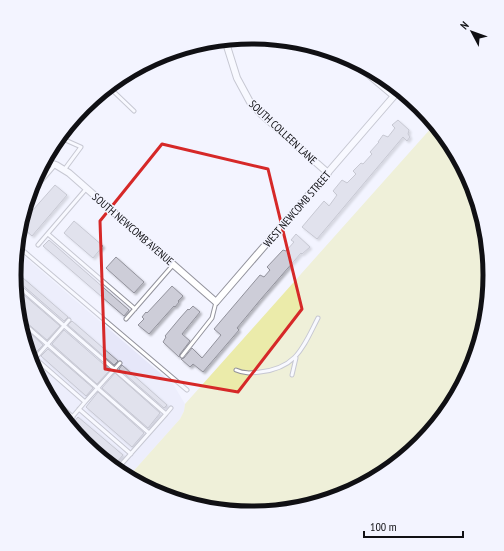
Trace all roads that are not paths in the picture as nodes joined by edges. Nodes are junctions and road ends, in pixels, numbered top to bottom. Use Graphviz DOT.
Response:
graph roads {
  1 [pos="227,46"];
  2 [pos="373,78"];
  3 [pos="113,91"];
  4 [pos="134,111"];
  5 [pos="65,140"];
  6 [pos="50,163"];
  7 [pos="55,165"];
  8 [pos="64,170"];
  9 [pos="328,173"];
  10 [pos="42,180"];
  11 [pos="86,189"];
  12 [pos="48,234"];
  13 [pos="38,245"];
  14 [pos="22,250"];
  15 [pos="173,265"];
  16 [pos="21,288"];
  17 [pos="216,302"];
  18 [pos="135,309"];
  19 [pos="318,318"];
  20 [pos="126,319"];
  21 [pos="69,320"];
  22 [pos="26,326"];
  23 [pos="64,326"];
  24 [pos="48,345"];
  25 [pos="182,356"];
  26 [pos="296,358"];
  27 [pos="36,359"];
  28 [pos="37,360"];
  29 [pos="120,363"];
  30 [pos="114,369"];
  31 [pos="236,370"];
  32 [pos="292,375"];
  33 [pos="97,388"];
  34 [pos="188,390"];
  35 [pos="85,402"];
  36 [pos="63,408"];
  37 [pos="171,408"];
  38 [pos="79,410"];
  39 [pos="166,414"];
  40 [pos="73,417"];
  41 [pos="149,433"];
  42 [pos="131,454"];
  43 [pos="120,465"];
  1 -- 9 [label="street, SOUTH COLLEEN LANE"];
  2 -- 9 [label="street, WEST NEWCOMB STREET"];
  3 -- 4 [label="lane"];
  5 -- 8 [label="lane"];
  6 -- 7 [label="street, SOUTH NEWCOMB AVENUE"];
  7 -- 8 [label="street, SOUTH NEWCOMB AVENUE"];
  7 -- 10 [label="lane"];
  8 -- 11 [label="street, SOUTH NEWCOMB AVENUE"];
  9 -- 17 [label="street, WEST NEWCOMB STREET"];
  11 -- 12 [label="lane"];
  11 -- 15 [label="street, SOUTH NEWCOMB AVENUE"];
  12 -- 13 [label="lane"];
  12 -- 18 [label="lane"];
  14 -- 34 [label="lane"];
  15 -- 17 [label="street, SOUTH NEWCOMB AVENUE"];
  15 -- 18 [label="lane"];
  16 -- 23 [label="lane"];
  17 -- 25 [label="lane"];
  18 -- 20 [label="lane"];
  19 -- 26 [label="lane"];
  21 -- 23 [label="lane"];
  22 -- 24 [label="lane"];
  23 -- 24 [label="lane"];
  23 -- 30 [label="lane"];
  24 -- 27 [label="lane"];
  24 -- 33 [label="lane"];
  26 -- 31 [label="lane"];
  26 -- 32 [label="lane"];
  28 -- 35 [label="lane"];
  29 -- 30 [label="lane"];
  30 -- 33 [label="lane"];
  30 -- 39 [label="lane"];
  33 -- 35 [label="lane"];
  33 -- 41 [label="lane"];
  35 -- 38 [label="lane"];
  36 -- 40 [label="lane"];
  37 -- 39 [label="lane"];
  38 -- 40 [label="lane"];
  38 -- 42 [label="lane"];
  39 -- 41 [label="lane"];
  41 -- 42 [label="lane"];
  42 -- 43 [label="lane"];
}
